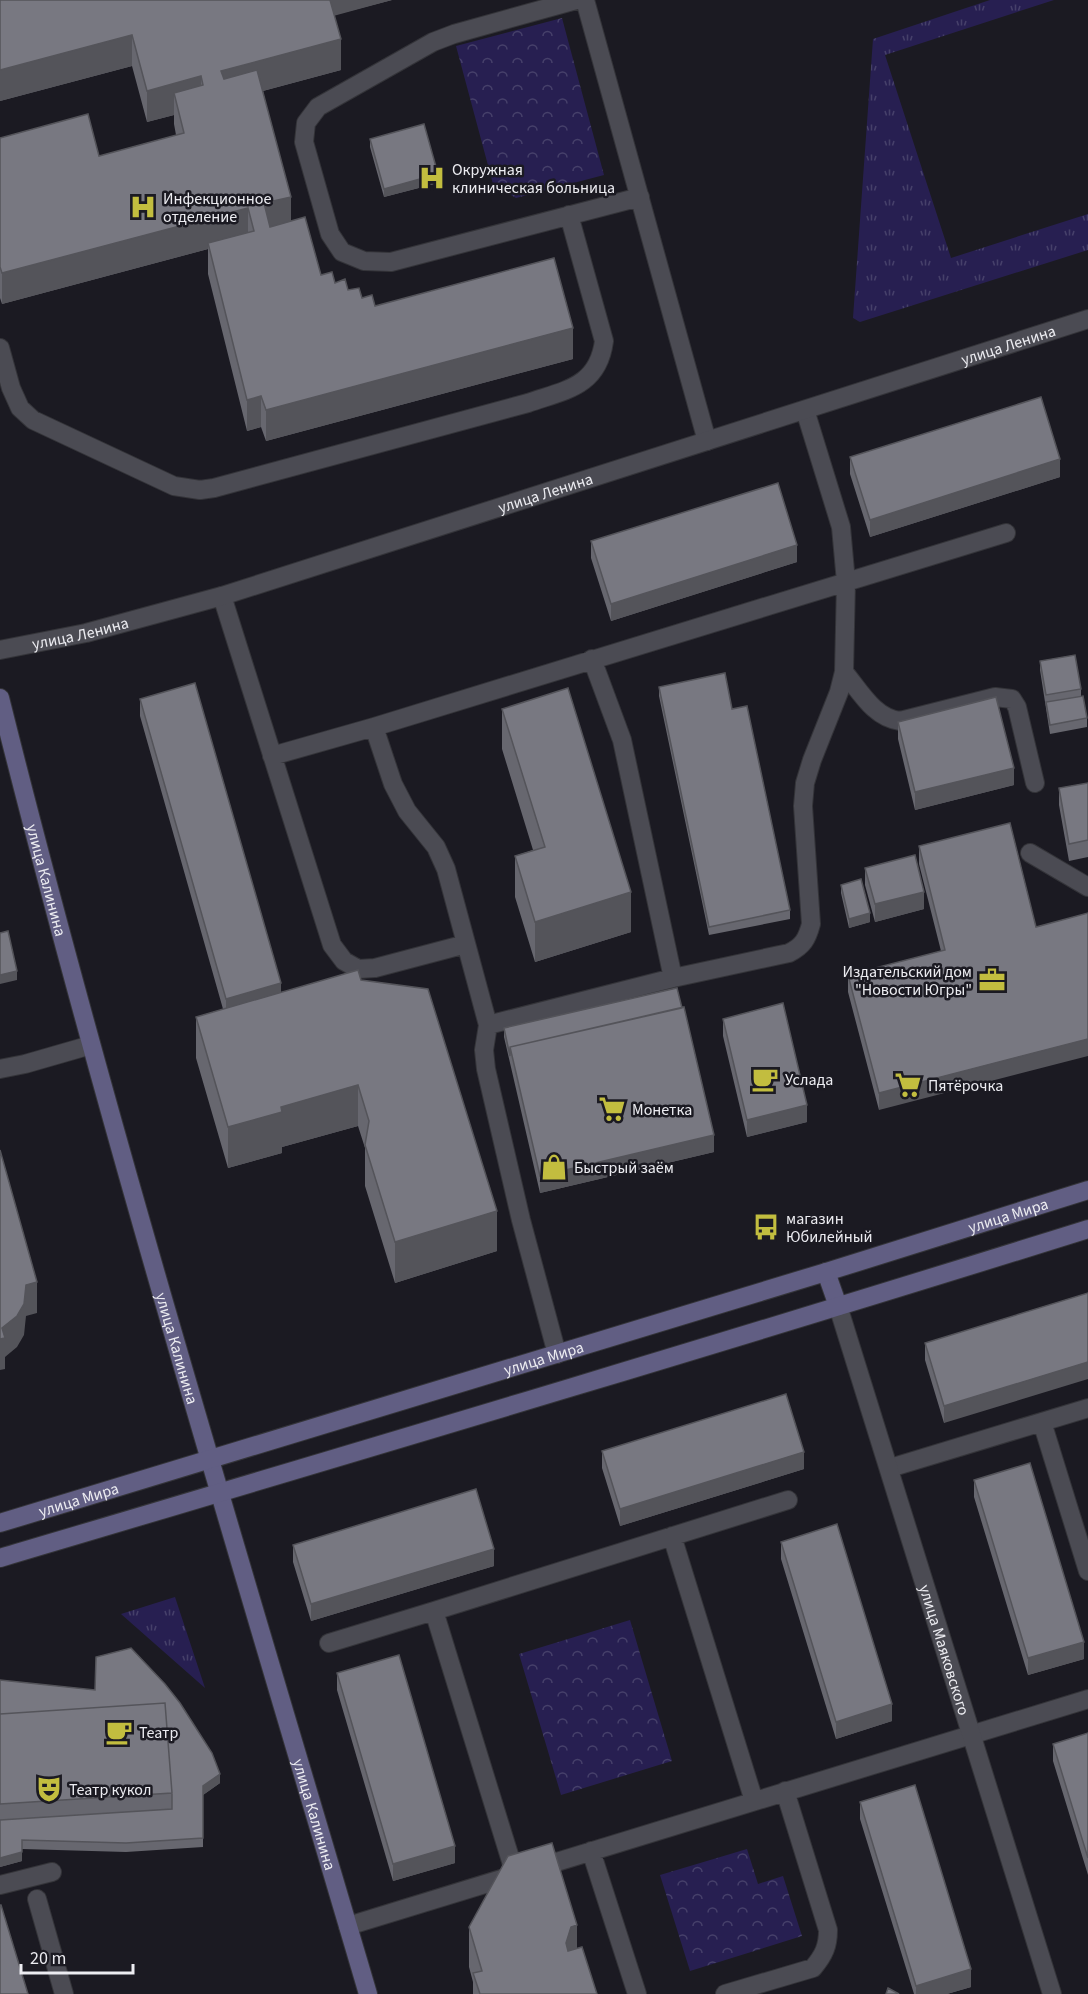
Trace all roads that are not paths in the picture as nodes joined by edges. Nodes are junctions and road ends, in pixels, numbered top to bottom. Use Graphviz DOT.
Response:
graph roads {
  1 [pos="576,0"];
  2 [pos="585,0"];
  3 [pos="640,197"];
  4 [pos="569,215"];
  5 [pos="1088,319"];
  6 [pos="0,348"];
  7 [pos="805,410"];
  8 [pos="707,441"];
  9 [pos="1006,533"];
  10 [pos="846,582"];
  11 [pos="222,596"];
  12 [pos="0,650"];
  13 [pos="592,659"];
  14 [pos="844,672"];
  15 [pos="0,698"];
  16 [pos="374,727"];
  17 [pos="272,756"];
  18 [pos="1035,783"];
  19 [pos="1030,853"];
  20 [pos="1088,887"];
  21 [pos="466,944"];
  22 [pos="673,978"];
  23 [pos="488,1025"];
  24 [pos="91,1045"];
  25 [pos="0,1069"];
  26 [pos="1088,1190"];
  27 [pos="1088,1229"];
  28 [pos="826,1272"];
  29 [pos="837,1306"];
  30 [pos="558,1354"];
  31 [pos="1088,1408"];
  32 [pos="1041,1422"];
  33 [pos="210,1460"];
  34 [pos="890,1468"];
  35 [pos="220,1493"];
  36 [pos="788,1500"];
  37 [pos="0,1523"];
  38 [pos="672,1536"];
  39 [pos="0,1558"];
  40 [pos="1088,1571"];
  41 [pos="434,1611"];
  42 [pos="329,1643"];
  43 [pos="1088,1699"];
  44 [pos="972,1735"];
  45 [pos="785,1791"];
  46 [pos="754,1801"];
  47 [pos="591,1851"];
  48 [pos="52,1872"];
  49 [pos="515,1874"];
  50 [pos="0,1885"];
  51 [pos="37,1899"];
  52 [pos="348,1926"];
  53 [pos="64,1994"];
  54 [pos="368,1994"];
  55 [pos="637,1994"];
  56 [pos="725,1994"];
  57 [pos="1052,1994"];
  1 -- 4 [label="street"];
  2 -- 3 [label="street"];
  3 -- 4 [label="street"];
  3 -- 8 [label="street"];
  4 -- 6 [label="street"];
  5 -- 7 [label="street, улица Ленина"];
  7 -- 8 [label="street, улица Ленина"];
  7 -- 10 [label="street"];
  8 -- 11 [label="street, улица Ленина"];
  9 -- 10 [label="street"];
  10 -- 13 [label="street"];
  10 -- 14 [label="street"];
  11 -- 12 [label="street, улица Ленина"];
  11 -- 17 [label="street"];
  13 -- 16 [label="street"];
  13 -- 22 [label="street"];
  14 -- 18 [label="street"];
  14 -- 22 [label="street"];
  15 -- 24 [label="main road, улица Калинина"];
  16 -- 17 [label="street"];
  16 -- 21 [label="street"];
  17 -- 21 [label="street"];
  19 -- 20 [label="street"];
  21 -- 23 [label="street"];
  22 -- 23 [label="street"];
  23 -- 30 [label="street"];
  24 -- 25 [label="street"];
  24 -- 33 [label="main road, улица Калинина"];
  26 -- 28 [label="main road, улица Мира"];
  27 -- 29 [label="main road, улица Мира"];
  28 -- 29 [label="main road"];
  28 -- 30 [label="main road, улица Мира"];
  29 -- 34 [label="street, улица Маяковского"];
  29 -- 35 [label="main road, улица Мира"];
  30 -- 33 [label="main road, улица Мира"];
  31 -- 32 [label="street"];
  32 -- 34 [label="street"];
  32 -- 40 [label="street"];
  33 -- 35 [label="main road, улица Калинина"];
  33 -- 37 [label="main road, улица Мира"];
  34 -- 44 [label="street, улица Маяковского"];
  35 -- 39 [label="main road, улица Мира"];
  35 -- 52 [label="main road, улица Калинина"];
  36 -- 38 [label="street"];
  38 -- 41 [label="street"];
  38 -- 46 [label="street"];
  41 -- 42 [label="street"];
  41 -- 49 [label="street"];
  43 -- 44 [label="street"];
  44 -- 45 [label="street"];
  44 -- 57 [label="street, улица Маяковского"];
  45 -- 46 [label="street"];
  45 -- 56 [label="street"];
  46 -- 47 [label="street"];
  47 -- 49 [label="street"];
  47 -- 55 [label="street"];
  48 -- 50 [label="street"];
  49 -- 52 [label="street"];
  51 -- 53 [label="street"];
  52 -- 54 [label="main road, улица Калинина"];
}
